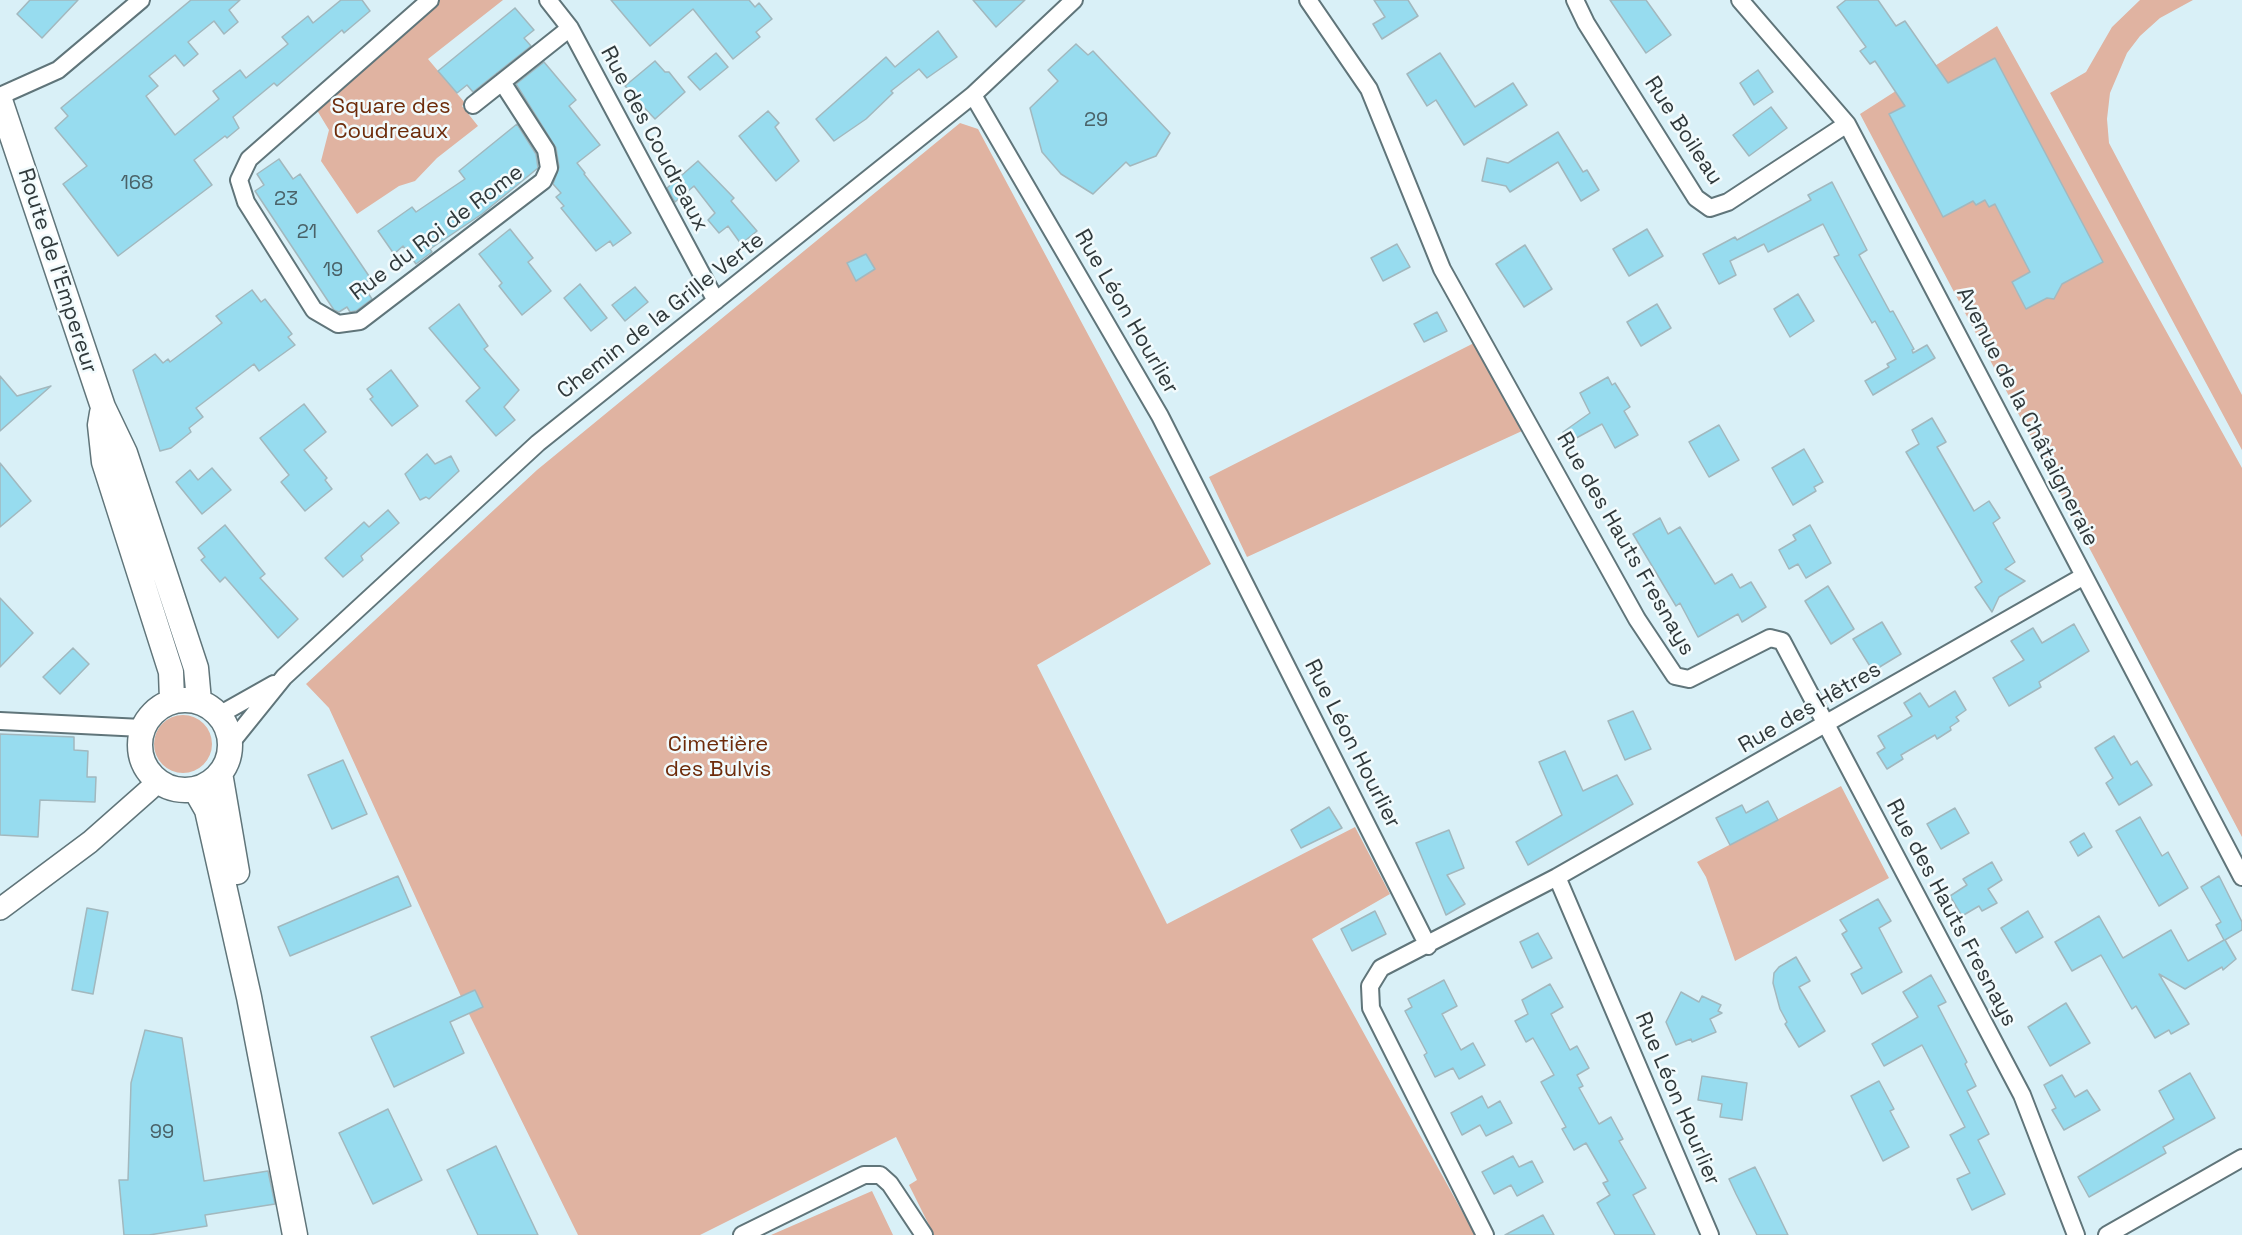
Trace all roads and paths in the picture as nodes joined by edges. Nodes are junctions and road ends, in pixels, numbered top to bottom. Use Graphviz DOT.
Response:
graph roads {
  1 [pos="141,0"];
  2 [pos="430,0"];
  3 [pos="548,0"];
  4 [pos="1074,0"];
  5 [pos="1308,0"];
  6 [pos="1575,0"];
  7 [pos="1740,0"];
  8 [pos="570,28"];
  9 [pos="502,82"];
  10 [pos="973,95"];
  11 [pos="0,98"];
  12 [pos="473,105"];
  13 [pos="1847,124"];
  14 [pos="716,301"];
  15 [pos="103,407"];
  16 [pos="2084,576"];
  17 [pos="284,677"];
  18 [pos="172,700"];
  19 [pos="199,701"];
  20 [pos="219,715"];
  21 [pos="0,721"];
  22 [pos="1826,725"];
  23 [pos="142,728"];
  24 [pos="230,744"];
  25 [pos="220,773"];
  26 [pos="156,780"];
  27 [pos="195,789"];
  28 [pos="1557,877"];
  29 [pos="2242,877"];
  30 [pos="0,909"];
  31 [pos="1428,946"];
  32 [pos="249,997"];
  33 [pos="2242,1158"];
  34 [pos="2126,1230"];
  35 [pos="295,1235"];
  36 [pos="742,1235"];
  37 [pos="924,1235"];
  38 [pos="1485,1235"];
  39 [pos="1710,1235"];
  40 [pos="2076,1235"];
  41 [pos="2107,1235"];
  1 -- 11 [label="street"];
  2 -- 9 [label="street, Rue du Roi de Rome"];
  3 -- 8 [label="street, Rue des Coudreaux"];
  4 -- 10 [label="street, Chemin de la Grille Verte"];
  5 -- 22 [label="street, Rue des Hauts Fresnays"];
  6 -- 13 [label="street, Rue Boileau"];
  7 -- 13 [label="street, Avenue de la Châtaigneraie"];
  8 -- 9 [label="street"];
  8 -- 14 [label="street, Rue des Coudreaux"];
  9 -- 12 [label="street"];
  10 -- 14 [label="street, Chemin de la Grille Verte"];
  10 -- 31 [label="street, Rue Léon Hourlier"];
  11 -- 15 [label="main road, Route de l'Empereur"];
  13 -- 16 [label="street, Avenue de la Châtaigneraie"];
  14 -- 17 [label="street, Chemin de la Grille Verte"];
  15 -- 18 [label="main road, Route de l'Empereur"];
  15 -- 19 [label="main road, Route de l'Empereur"];
  16 -- 22 [label="street, Rue des Hêtres"];
  16 -- 29 [label="street, Avenue de la Châtaigneraie"];
  17 -- 20 [label="street, Chemin de la Grille Verte"];
  17 -- 24 [label="street, Chemin de la Grille Verte"];
  18 -- 19 [label="main road"];
  18 -- 23 [label="main road"];
  19 -- 20 [label="main road"];
  20 -- 24 [label="main road"];
  21 -- 23 [label="street"];
  22 -- 28 [label="street, Rue des Hêtres"];
  22 -- 40 [label="street, Rue des Hauts Fresnays"];
  23 -- 26 [label="main road"];
  24 -- 25 [label="main road"];
  25 -- 27 [label="main road"];
  25 -- 32 [label="main road"];
  26 -- 27 [label="main road"];
  26 -- 30 [label="street"];
  27 -- 32 [label="main road"];
  28 -- 31 [label="street"];
  28 -- 39 [label="street, Rue Léon Hourlier"];
  31 -- 38 [label="street"];
  32 -- 35 [label="main road"];
  33 -- 34 [label="street"];
  34 -- 41 [label="street"];
  36 -- 37 [label="street"];
}
